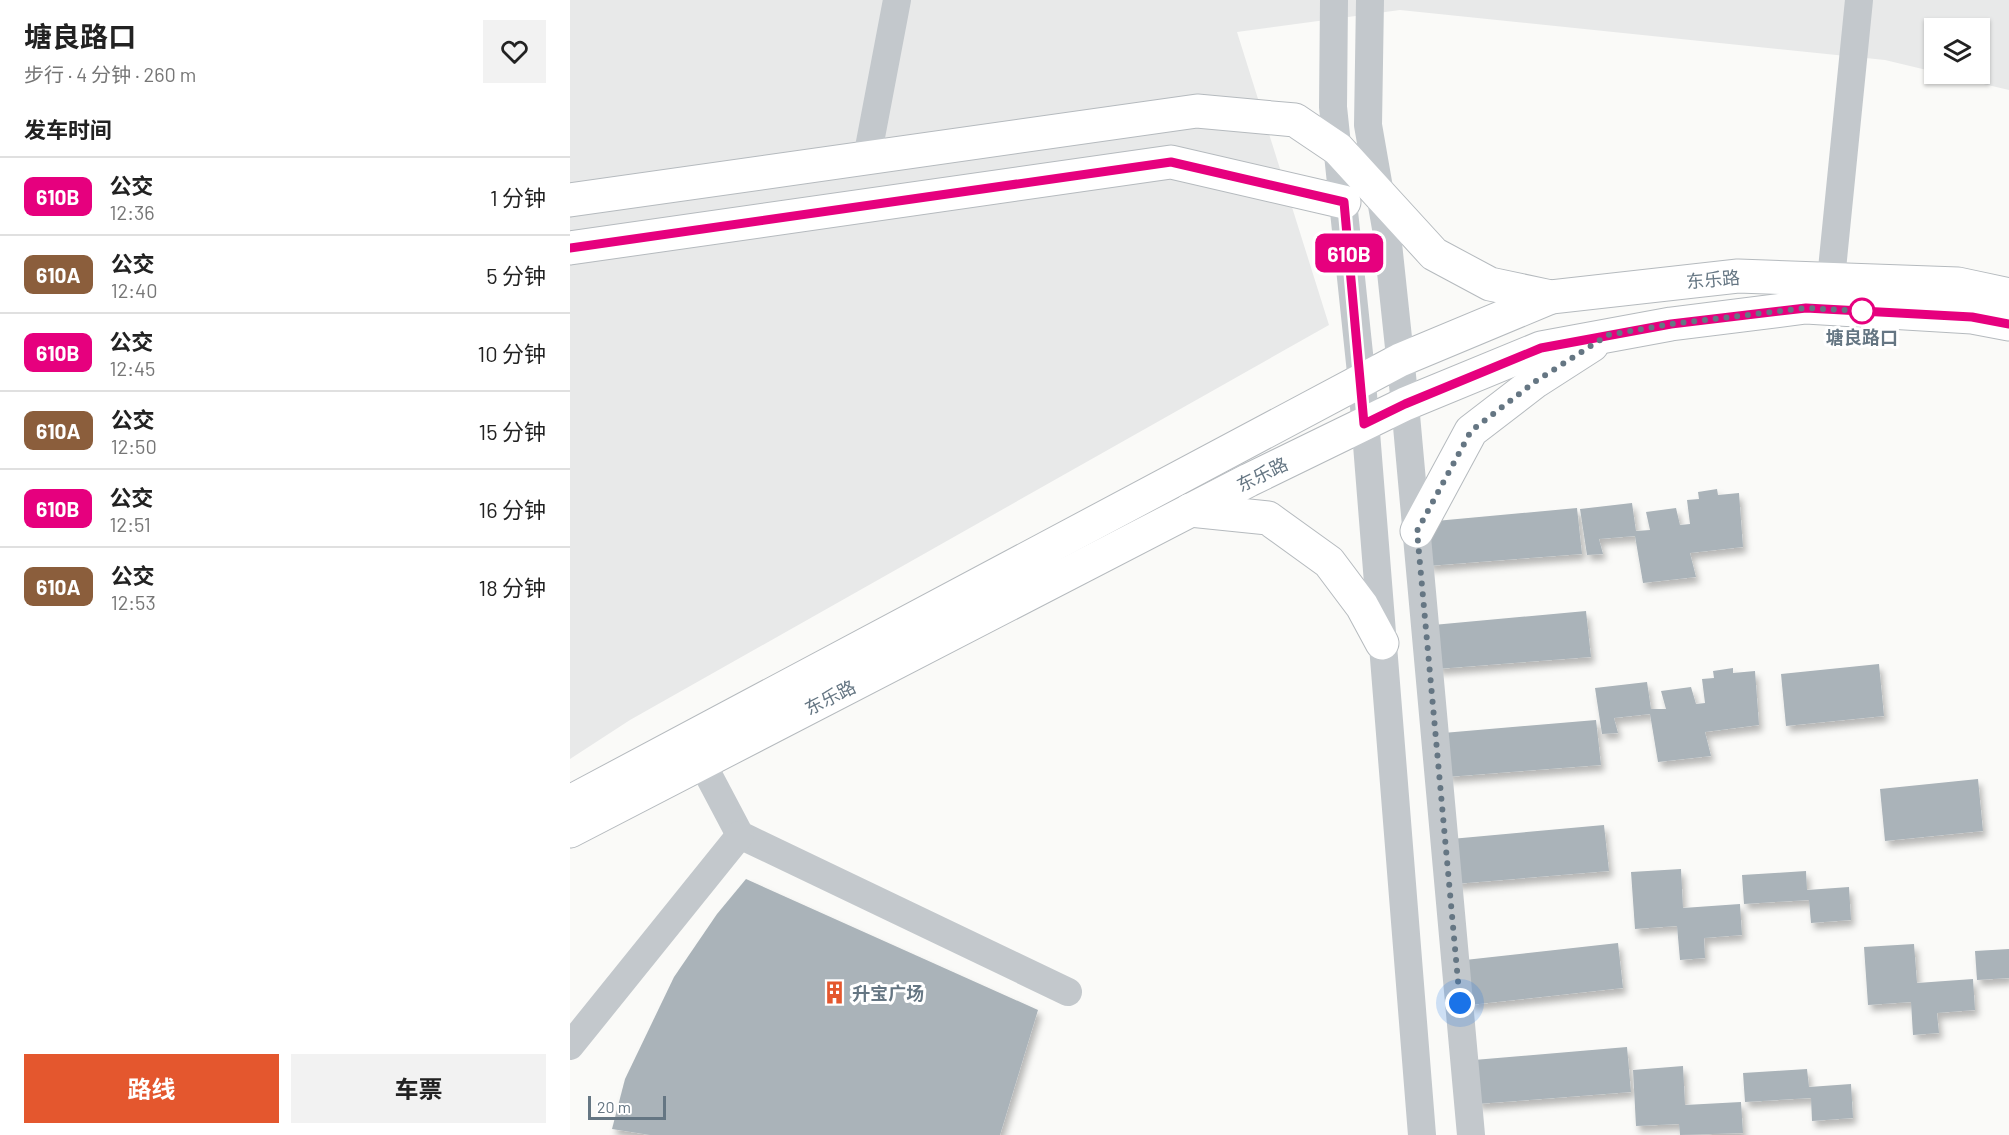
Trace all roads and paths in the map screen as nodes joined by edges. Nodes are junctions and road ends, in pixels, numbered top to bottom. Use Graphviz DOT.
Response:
graph roads {
  1 [pos="897,0"];
  2 [pos="1334,0"];
  3 [pos="1370,0"];
  4 [pos="1859,0"];
  5 [pos="1338,149"];
  6 [pos="867,158"];
  7 [pos="1379,195"];
  8 [pos="570,200"];
  9 [pos="1344,202"];
  10 [pos="570,248"];
  11 [pos="1831,279"];
  12 [pos="2009,295"];
  13 [pos="1551,297"];
  14 [pos="2009,324"];
  15 [pos="1608,335"];
  16 [pos="1400,360"];
  17 [pos="1362,382"];
  18 [pos="1405,404"];
  19 [pos="1364,424"];
  20 [pos="1190,510"];
  21 [pos="1417,531"];
  22 [pos="1382,643"];
  23 [pos="696,751"];
  24 [pos="570,802"];
  25 [pos="570,831"];
  26 [pos="740,835"];
  27 [pos="1068,992"];
  28 [pos="570,1046"];
  29 [pos="1422,1135"];
  30 [pos="1472,1135"];
  1 -- 6 [label="street"];
  2 -- 5 [label="street"];
  3 -- 7 [label="street"];
  4 -- 11 [label="street"];
  5 -- 6 [label="main road, 东乐路"];
  5 -- 7 [label="main road, 东乐路"];
  5 -- 9 [label="street"];
  6 -- 8 [label="main road, 东乐路"];
  7 -- 13 [label="main road, 东乐路"];
  7 -- 16 [label="street"];
  9 -- 10 [label="main road"];
  9 -- 17 [label="street"];
  11 -- 12 [label="main road, 东乐路"];
  11 -- 13 [label="main road, 东乐路"];
  13 -- 16 [label="main road, 东乐路"];
  14 -- 15 [label="main road, 东乐路"];
  15 -- 18 [label="main road, 东乐路"];
  15 -- 21 [label="main road"];
  16 -- 17 [label="main road, 东乐路"];
  16 -- 18 [label="street"];
  17 -- 19 [label="street"];
  17 -- 23 [label="main road, 东乐路"];
  18 -- 19 [label="main road, 东乐路"];
  18 -- 21 [label="street"];
  19 -- 20 [label="main road, 东乐路"];
  19 -- 22 [label="street"];
  20 -- 22 [label="main road"];
  20 -- 23 [label="main road, 东乐路"];
  21 -- 30 [label="street"];
  22 -- 29 [label="street"];
  23 -- 24 [label="main road, 东乐路"];
  23 -- 25 [label="main road, 东乐路"];
  23 -- 26 [label="street"];
  26 -- 27 [label="street"];
  26 -- 28 [label="street"];
}
